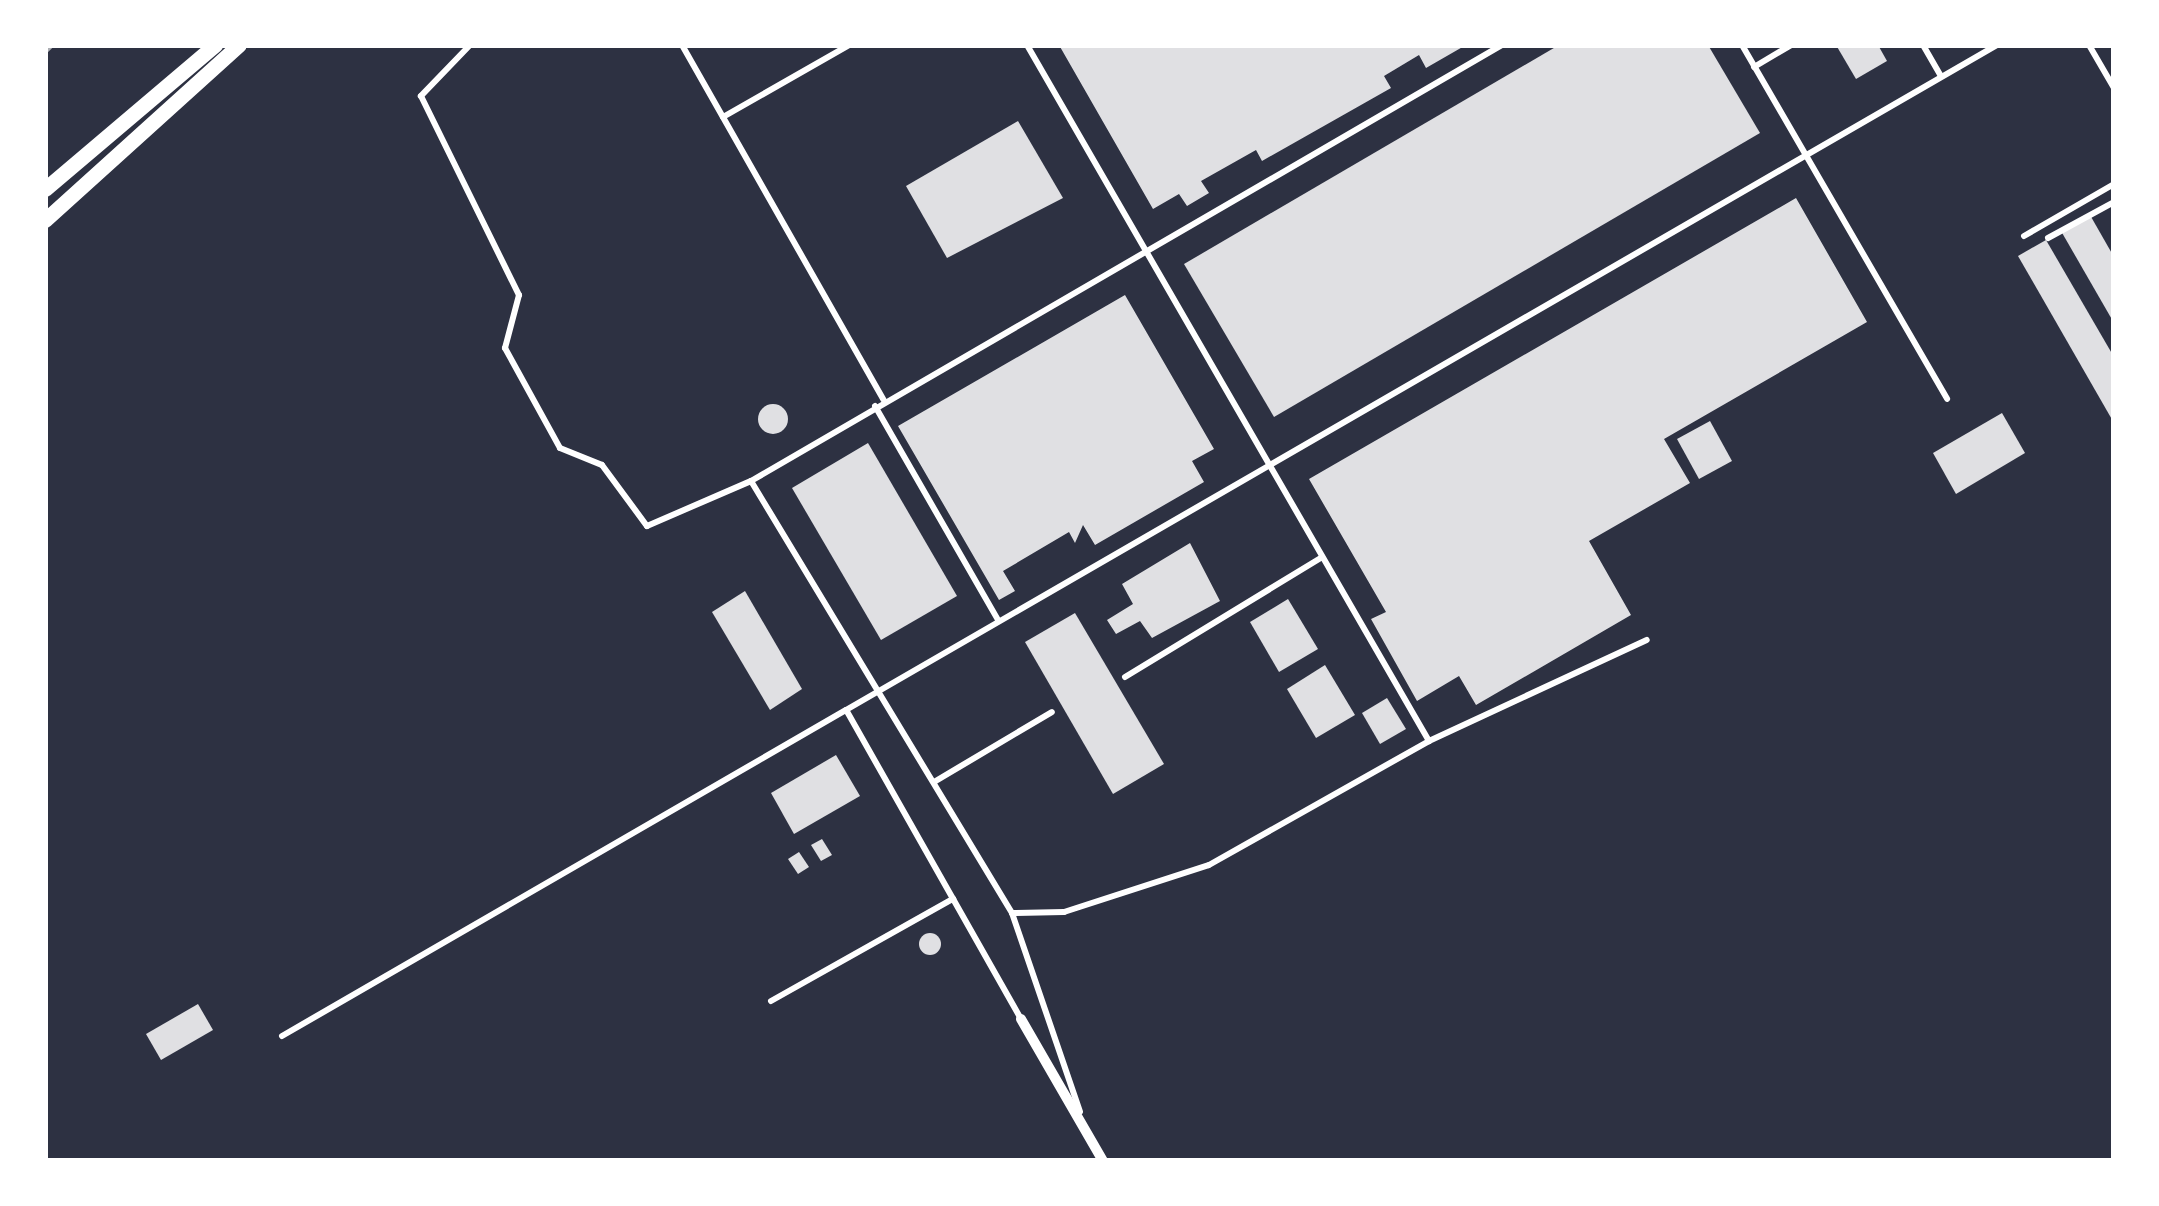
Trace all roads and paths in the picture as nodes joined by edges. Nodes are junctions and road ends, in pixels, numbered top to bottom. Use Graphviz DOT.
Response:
graph roads {
  1 [pos="215,45"];
  2 [pos="239,45"];
  3 [pos="470,45"];
  4 [pos="682,45"];
  5 [pos="849,45"];
  6 [pos="1027,45"];
  7 [pos="1502,45"];
  8 [pos="1742,45"];
  9 [pos="1791,45"];
  10 [pos="1923,45"];
  11 [pos="1997,45"];
  12 [pos="2090,45"];
  13 [pos="1754,67"];
  14 [pos="1941,76"];
  15 [pos="2114,88"];
  16 [pos="723,117"];
  17 [pos="1804,152"];
  18 [pos="2114,184"];
  19 [pos="45,189"];
  20 [pos="2114,202"];
  21 [pos="45,220"];
  22 [pos="2024,236"];
  23 [pos="2048,238"];
  24 [pos="1145,250"];
  25 [pos="1947,399"];
  26 [pos="884,400"];
  27 [pos="874,406"];
  28 [pos="1264,461"];
  29 [pos="751,481"];
  30 [pos="1321,558"];
  31 [pos="998,620"];
  32 [pos="1647,640"];
  33 [pos="1125,677"];
  34 [pos="873,693"];
  35 [pos="846,710"];
  36 [pos="1052,712"];
  37 [pos="1429,741"];
  38 [pos="934,782"];
  39 [pos="953,899"];
  40 [pos="1012,913"];
  41 [pos="771,1001"];
  42 [pos="1021,1019"];
  43 [pos="282,1036"];
  44 [pos="1084,1130"];
  45 [pos="1102,1161"];
  1 -- 19 [label="main road"];
  2 -- 21 [label="main road"];
  3 -- 29 [label="lane"];
  4 -- 16 [label="lane"];
  5 -- 16 [label="lane"];
  6 -- 24 [label="lane"];
  7 -- 24 [label="lane"];
  8 -- 13 [label="lane"];
  9 -- 13 [label="lane"];
  10 -- 14 [label="lane"];
  11 -- 14 [label="lane"];
  12 -- 15 [label="lane"];
  13 -- 17 [label="lane"];
  14 -- 17 [label="lane"];
  16 -- 26 [label="lane"];
  17 -- 25 [label="lane"];
  17 -- 28 [label="lane"];
  18 -- 22 [label="lane"];
  20 -- 23 [label="lane"];
  24 -- 26 [label="lane"];
  24 -- 28 [label="lane"];
  26 -- 27 [label="lane"];
  27 -- 29 [label="lane"];
  27 -- 31 [label="lane"];
  28 -- 30 [label="lane"];
  28 -- 31 [label="lane"];
  29 -- 34 [label="lane"];
  30 -- 33 [label="lane"];
  30 -- 37 [label="lane"];
  31 -- 34 [label="lane"];
  32 -- 37 [label="lane"];
  34 -- 35 [label="lane"];
  34 -- 38 [label="lane"];
  35 -- 39 [label="lane"];
  35 -- 43 [label="lane"];
  36 -- 38 [label="lane"];
  37 -- 40 [label="lane"];
  38 -- 40 [label="lane"];
  39 -- 41 [label="lane"];
  39 -- 42 [label="lane"];
  40 -- 44 [label="lane"];
  42 -- 44 [label="street"];
  44 -- 45 [label="street"];
}
